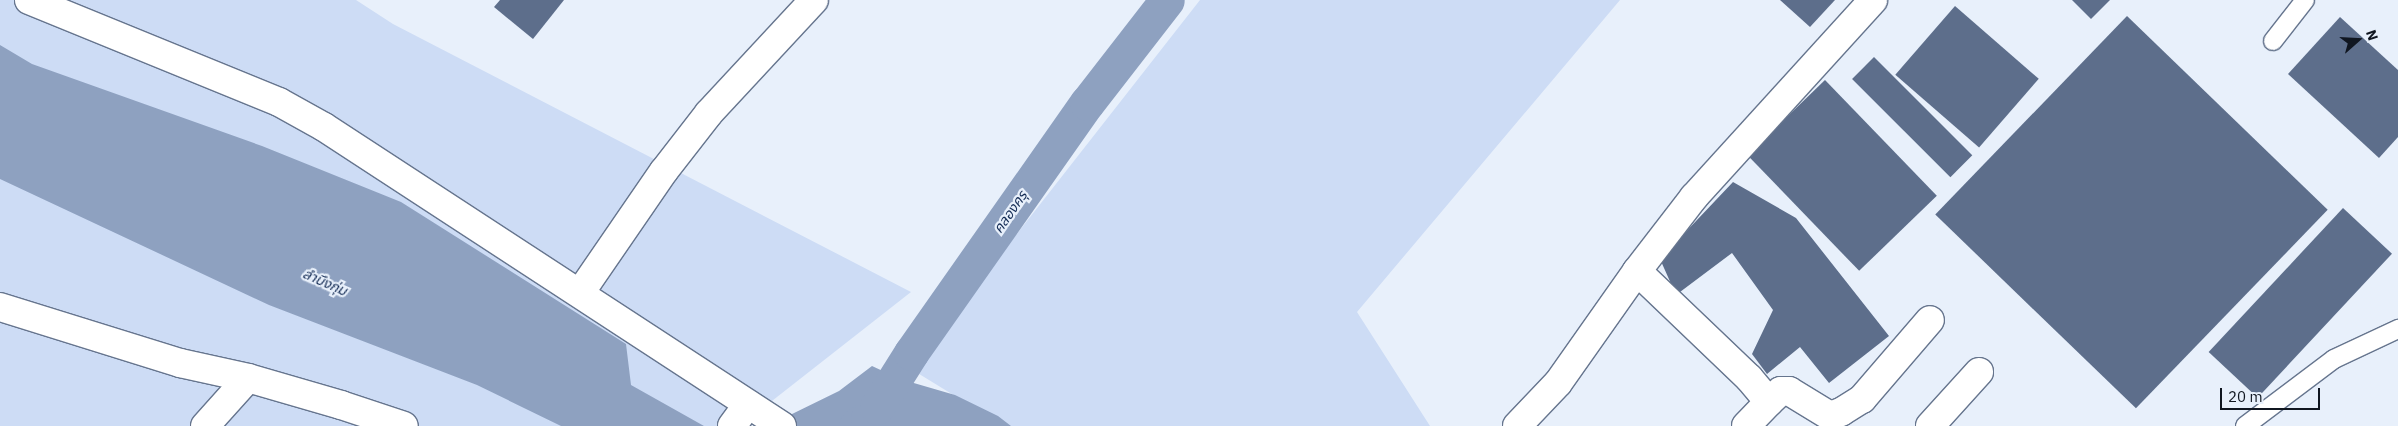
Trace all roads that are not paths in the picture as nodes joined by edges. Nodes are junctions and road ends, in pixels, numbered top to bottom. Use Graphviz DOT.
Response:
graph roads {
  1 [pos="29,0"];
  2 [pos="814,0"];
  3 [pos="1872,0"];
  4 [pos="2305,0"];
  5 [pos="2272,41"];
  6 [pos="1637,271"];
  7 [pos="580,293"];
  8 [pos="0,307"];
  9 [pos="1930,320"];
  10 [pos="2398,329"];
  11 [pos="1979,372"];
  12 [pos="248,378"];
  13 [pos="1769,402"];
  14 [pos="743,415"];
  15 [pos="205,426"];
  16 [pos="404,426"];
  17 [pos="782,426"];
  18 [pos="1517,426"];
  19 [pos="1746,426"];
  20 [pos="1930,426"];
  21 [pos="2245,426"];
  1 -- 7 [label="street"];
  2 -- 7 [label="street"];
  3 -- 6 [label="street"];
  4 -- 5 [label="lane"];
  6 -- 13 [label="street"];
  6 -- 18 [label="street"];
  7 -- 14 [label="street"];
  8 -- 12 [label="street"];
  9 -- 13 [label="street"];
  10 -- 21 [label="lane"];
  11 -- 20 [label="street"];
  12 -- 15 [label="street"];
  12 -- 16 [label="street"];
  13 -- 19 [label="street"];
  14 -- 17 [label="street"];
}
